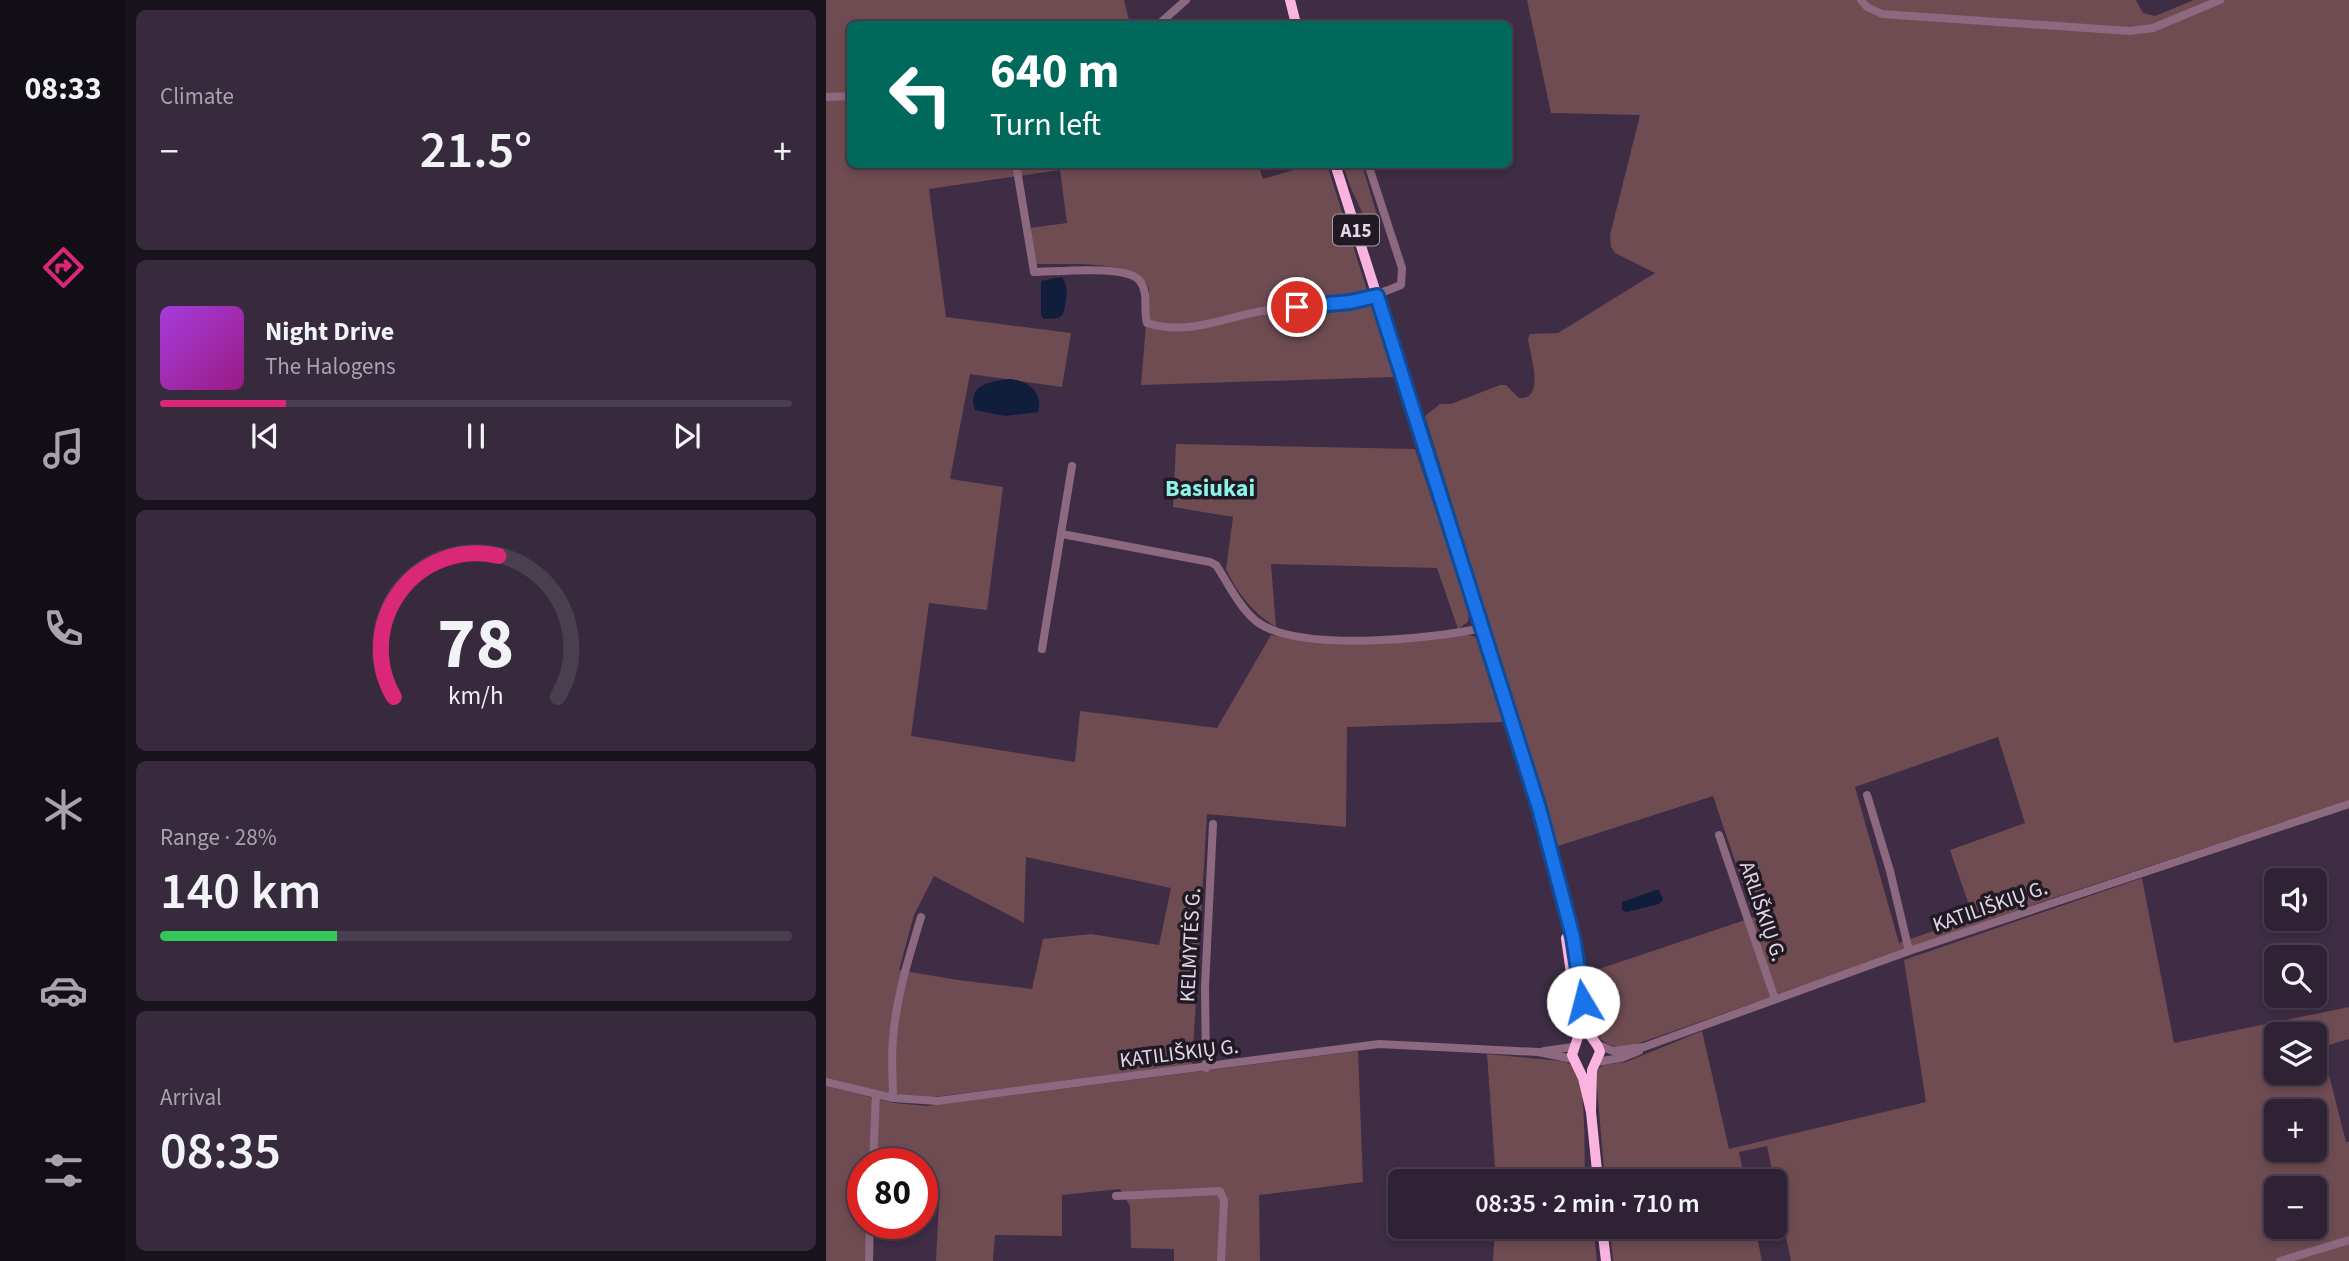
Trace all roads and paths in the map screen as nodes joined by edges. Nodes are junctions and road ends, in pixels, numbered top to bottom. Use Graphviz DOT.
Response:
graph roads {
  1 [pos="1186,0"];
  2 [pos="1290,0"];
  3 [pos="1861,0"];
  4 [pos="2220,0"];
  5 [pos="1163,21"];
  6 [pos="1295,21"];
  7 [pos="847,96"];
  8 [pos="826,97"];
  9 [pos="1017,168"];
  10 [pos="1336,168"];
  11 [pos="1369,168"];
  12 [pos="1377,296"];
  13 [pos="1072,466"];
  14 [pos="1062,534"];
  15 [pos="1482,628"];
  16 [pos="1042,649"];
  17 [pos="1867,796"];
  18 [pos="2349,804"];
  19 [pos="1213,824"];
  20 [pos="1719,835"];
  21 [pos="1566,915"];
  22 [pos="921,917"];
  23 [pos="1909,951"];
  24 [pos="1775,999"];
  25 [pos="1594,1043"];
  26 [pos="1644,1047"];
  27 [pos="1575,1054"];
  28 [pos="1595,1064"];
  29 [pos="1206,1068"];
  30 [pos="826,1082"];
  31 [pos="876,1094"];
  32 [pos="893,1098"];
  33 [pos="1591,1112"];
  34 [pos="874,1148"];
  35 [pos="1597,1169"];
  36 [pos="1116,1196"];
  37 [pos="870,1239"];
  38 [pos="1603,1239"];
  39 [pos="2349,1240"];
  40 [pos="869,1261"];
  41 [pos="1222,1261"];
  42 [pos="1606,1261"];
  43 [pos="2280,1261"];
  1 -- 5 [label="street"];
  2 -- 6 [label="highway"];
  3 -- 4 [label="street"];
  7 -- 8 [label="street"];
  9 -- 12 [label="street"];
  10 -- 12 [label="highway, A15"];
  11 -- 12 [label="street"];
  12 -- 15 [label="highway, A15"];
  13 -- 14 [label="street"];
  14 -- 15 [label="street"];
  14 -- 16 [label="street"];
  15 -- 21 [label="highway, A15"];
  17 -- 23 [label="street"];
  18 -- 23 [label="street, KATILIŠKIŲ G."];
  19 -- 29 [label="street, KELMYTĖS G."];
  20 -- 24 [label="street, ARLIŠKIŲ G."];
  21 -- 25 [label="highway, A15"];
  21 -- 27 [label="highway, A15"];
  22 -- 32 [label="street"];
  23 -- 24 [label="street, KATILIŠKIŲ G."];
  24 -- 26 [label="street, KATILIŠKIŲ G."];
  25 -- 26 [label="street, KATILIŠKIŲ G."];
  25 -- 27 [label="highway"];
  25 -- 28 [label="highway, A15"];
  26 -- 28 [label="street, KATILIŠKIŲ G."];
  27 -- 28 [label="highway"];
  27 -- 29 [label="street, KATILIŠKIŲ G."];
  27 -- 33 [label="highway, A15"];
  28 -- 33 [label="highway, A15"];
  29 -- 32 [label="street, KATILIŠKIŲ G."];
  30 -- 31 [label="street, KATILIŠKIŲ G."];
  31 -- 32 [label="street, KATILIŠKIŲ G."];
  31 -- 34 [label="street"];
  33 -- 35 [label="highway, A15"];
  36 -- 41 [label="street"];
  37 -- 40 [label="street"];
  38 -- 42 [label="highway"];
  39 -- 43 [label="street"];
}
